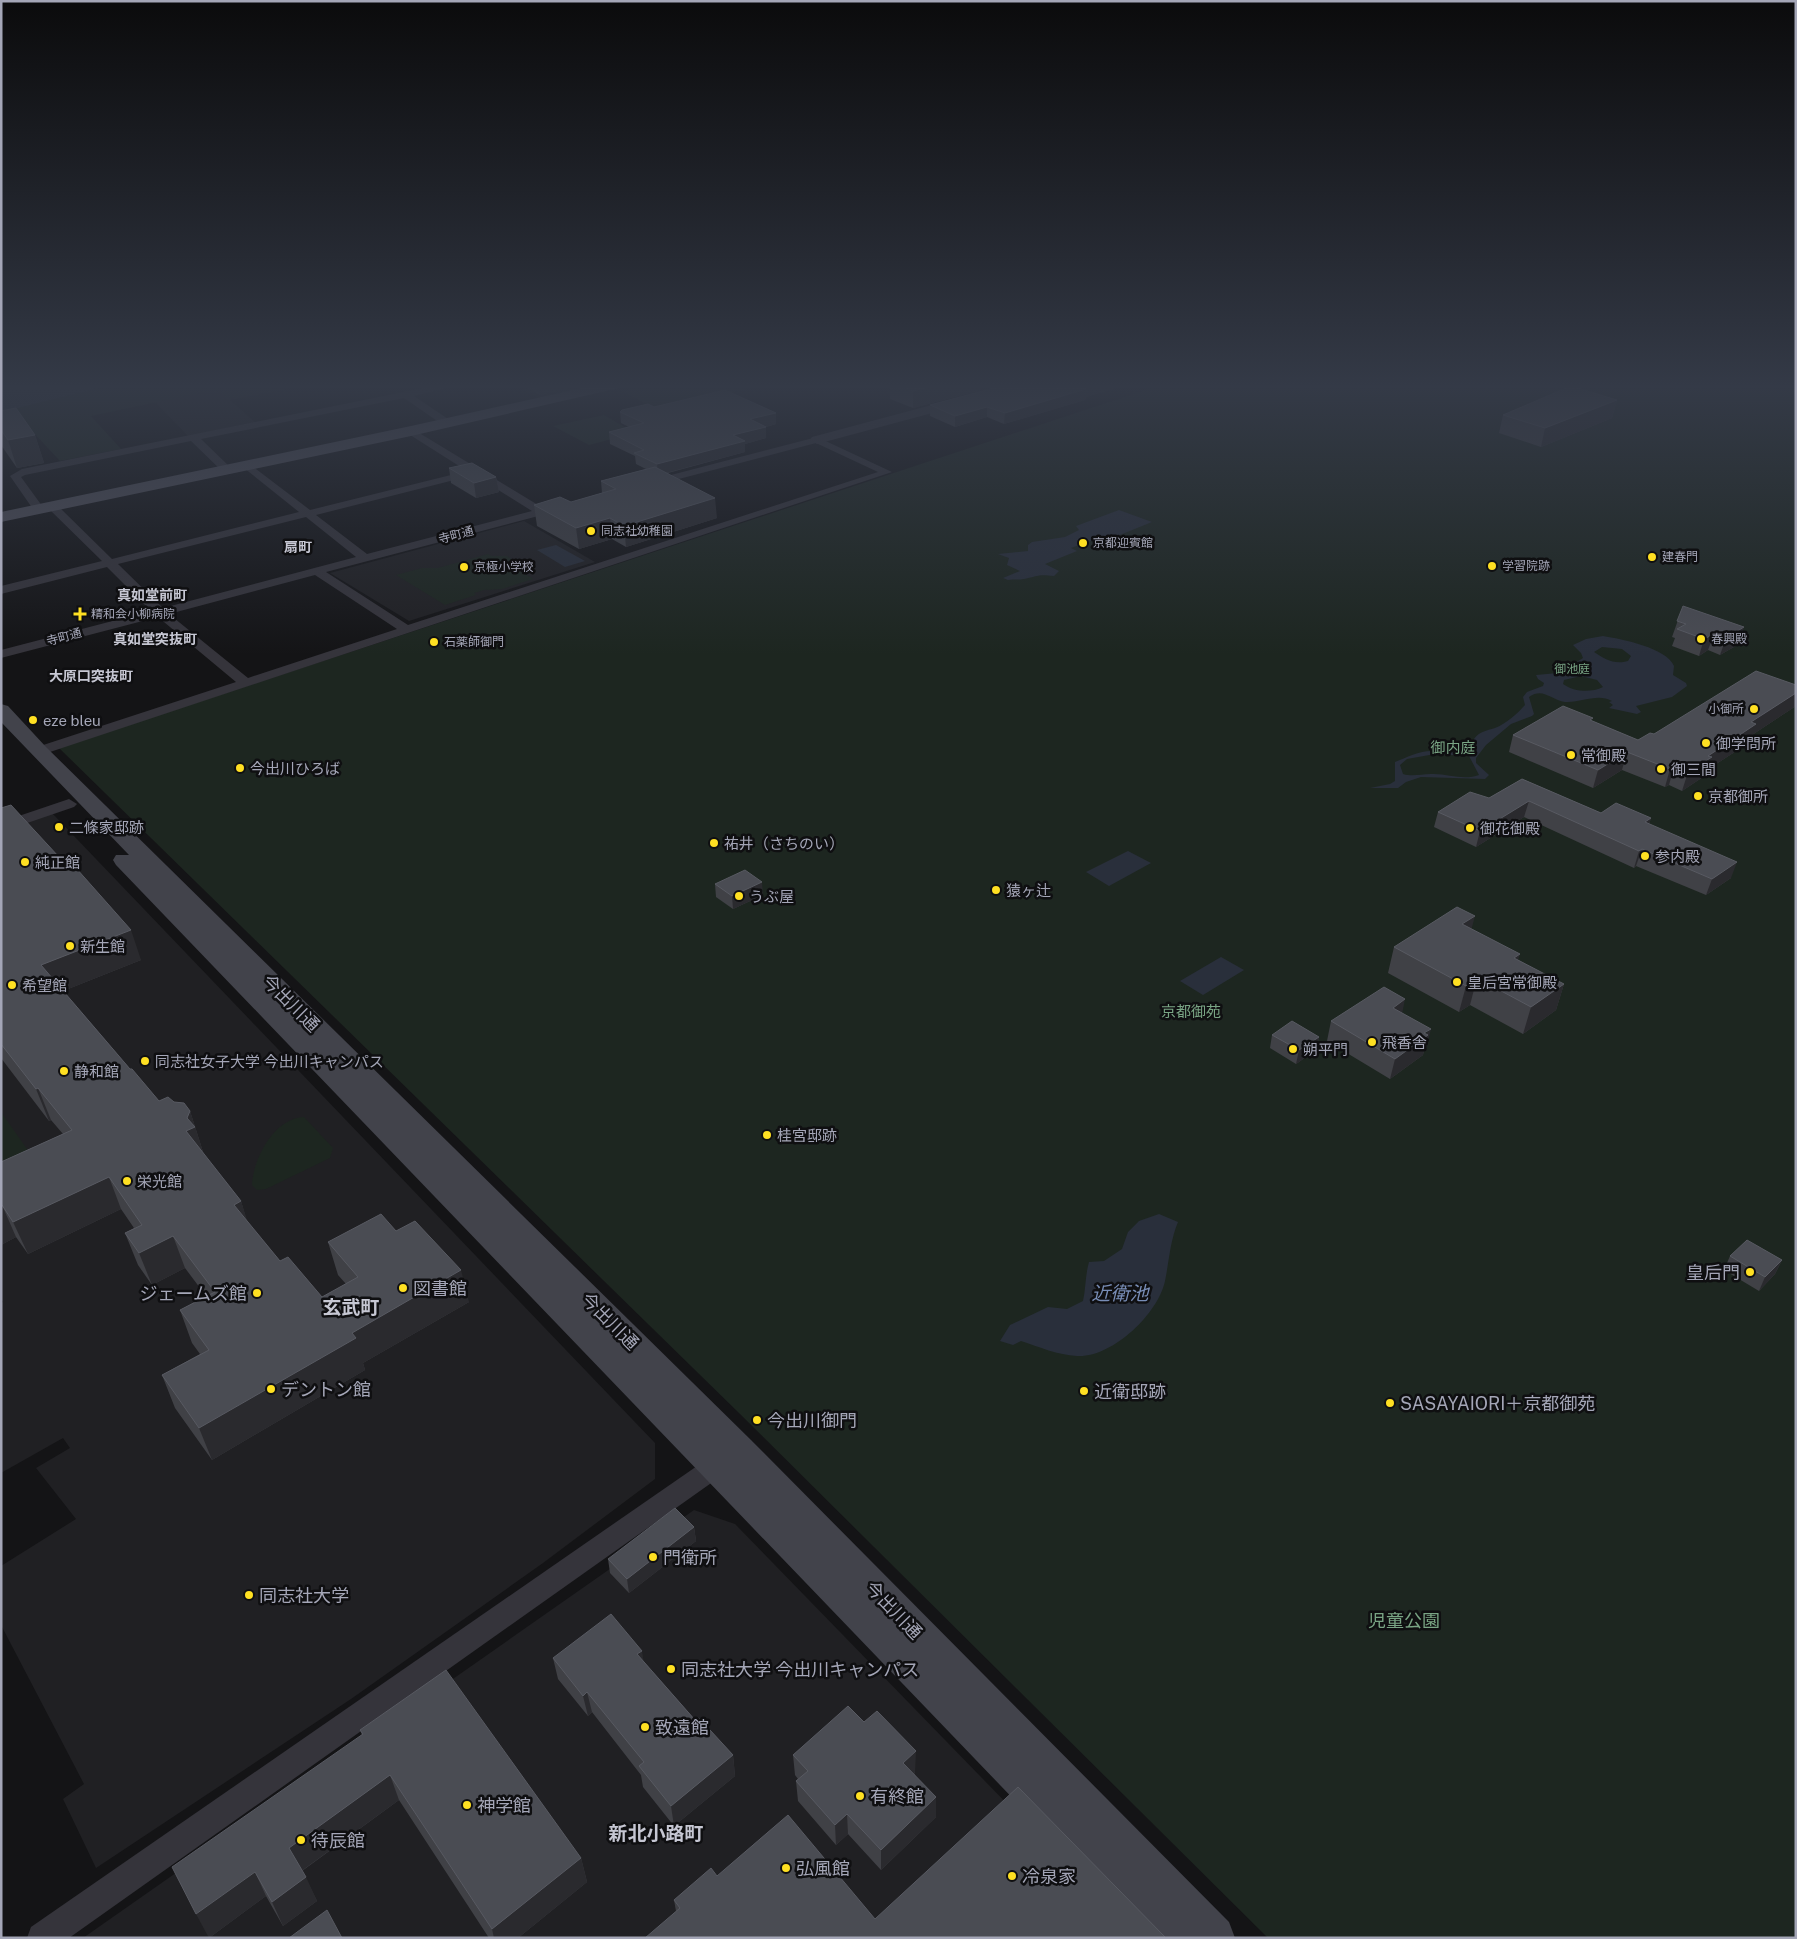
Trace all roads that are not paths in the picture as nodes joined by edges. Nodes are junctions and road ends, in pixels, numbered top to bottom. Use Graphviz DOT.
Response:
graph roads {
  1 [pos="18,474"];
  2 [pos="206,474"];
  3 [pos="259,474"];
  4 [pos="466,474"];
  5 [pos="480,474"];
  6 [pos="684,474"];
  7 [pos="878,474"];
  8 [pos="636,487"];
  9 [pos="570,504"];
  10 [pos="46,509"];
  11 [pos="542,512"];
  12 [pos="307,513"];
  13 [pos="1,517"];
  14 [pos="365,559"];
  15 [pos="110,563"];
  16 [pos="318,572"];
  17 [pos="1,590"];
  18 [pos="162,613"];
  19 [pos="407,630"];
  20 [pos="1,654"];
  21 [pos="246,683"];
  22 [pos="1,710"];
  23 [pos="1,731"];
  24 [pos="39,751"];
  25 [pos="69,804"];
  26 [pos="1,827"];
  27 [pos="728,1458"];
  28 [pos="42,1938"];
  29 [pos="1178,1938"];
  30 [pos="1213,1938"];
  1 -- 10 [label="street"];
  2 -- 10 [label="main road"];
  3 -- 12 [label="street"];
  4 -- 12 [label="street"];
  5 -- 11 [label="street"];
  6 -- 8 [label="street"];
  7 -- 19 [label="street"];
  9 -- 11 [label="street, 寺町通"];
  10 -- 13 [label="main road"];
  10 -- 15 [label="street"];
  11 -- 14 [label="street, 寺町通"];
  12 -- 14 [label="street"];
  12 -- 15 [label="street"];
  14 -- 16 [label="street, 寺町通"];
  15 -- 17 [label="street"];
  15 -- 18 [label="street"];
  16 -- 18 [label="street, 寺町通"];
  16 -- 19 [label="street"];
  18 -- 20 [label="street, 寺町通"];
  18 -- 21 [label="street"];
  19 -- 21 [label="street"];
  21 -- 24 [label="street"];
  22 -- 24 [label="main road, 今出川通"];
  23 -- 25 [label="main road, 今出川通"];
  24 -- 27 [label="main road, 今出川通"];
  25 -- 26 [label="street"];
  25 -- 27 [label="main road, 今出川通"];
  27 -- 28 [label="street"];
  27 -- 29 [label="main road, 今出川通"];
  27 -- 30 [label="main road, 今出川通"];
}
